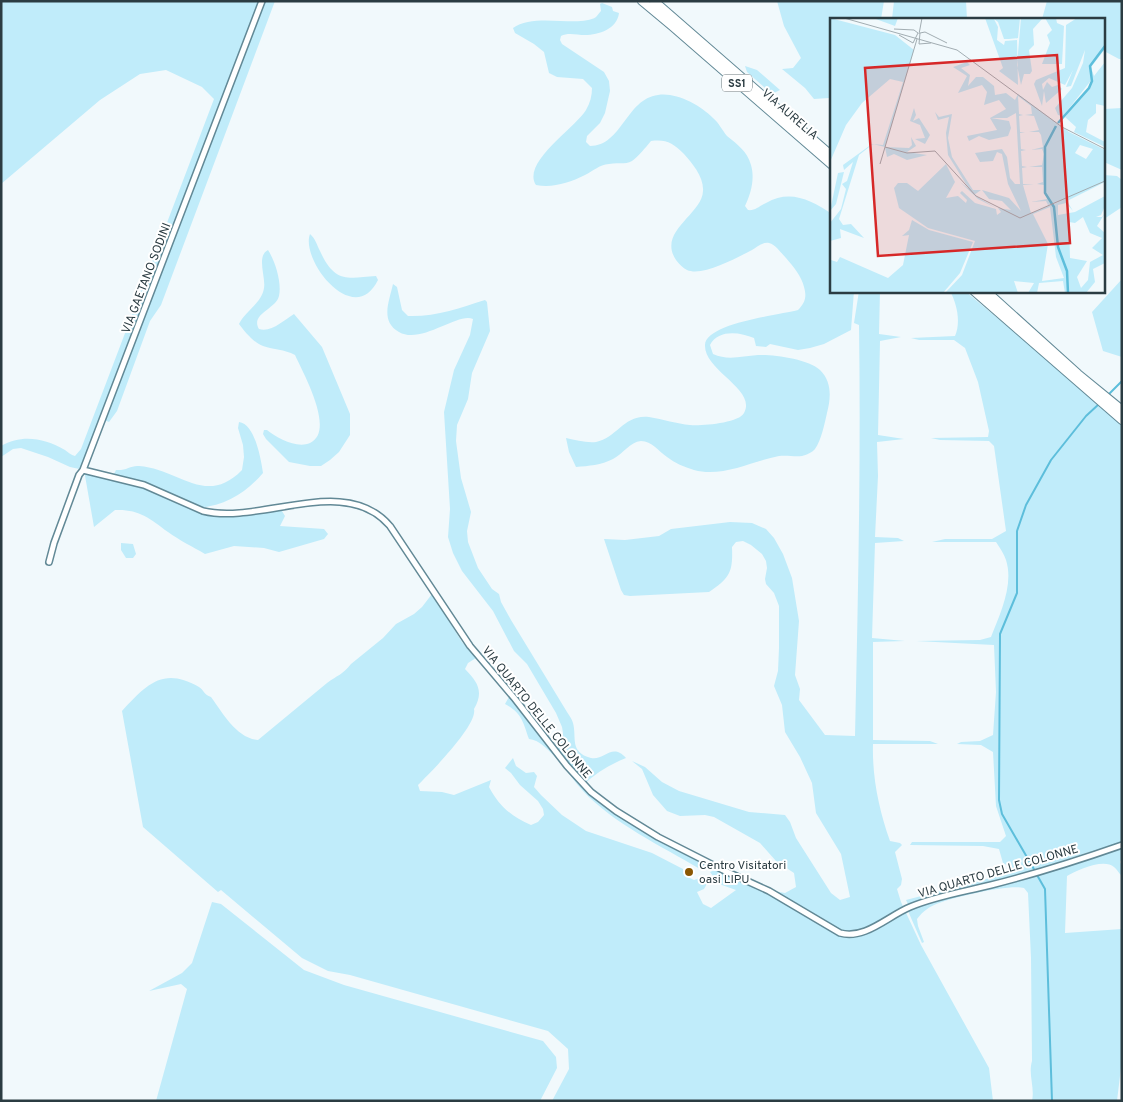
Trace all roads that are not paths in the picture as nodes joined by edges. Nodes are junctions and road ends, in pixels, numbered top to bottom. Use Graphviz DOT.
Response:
graph roads {
  1 [pos="262,1"];
  2 [pos="642,1"];
  3 [pos="654,1"];
  4 [pos="830,154"];
  5 [pos="830,163"];
  6 [pos="975,292"];
  7 [pos="987,292"];
  8 [pos="1076,377"];
  9 [pos="1122,410"];
  10 [pos="1122,420"];
  11 [pos="83,470"];
  12 [pos="48,562"];
  13 [pos="1122,845"];
  1 -- 11 [label="street, VIA GAETANO SODINI"];
  2 -- 5 [label="highway, VIA AURELIA / SS1"];
  3 -- 4 [label="highway, VIA AURELIA / SS1"];
  6 -- 8 [label="highway"];
  7 -- 8 [label="highway"];
  8 -- 9 [label="highway"];
  8 -- 10 [label="highway"];
  11 -- 12 [label="street, VIA GAETANO SODINI"];
  11 -- 13 [label="street, VIA QUARTO DELLE COLONNE"];
}
